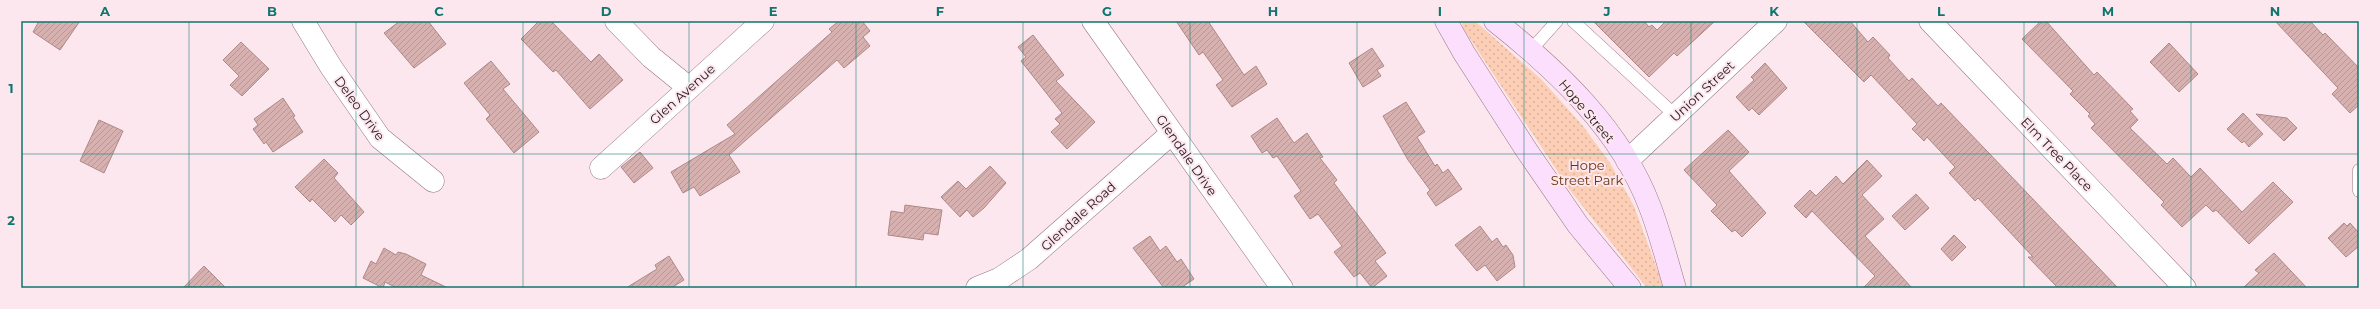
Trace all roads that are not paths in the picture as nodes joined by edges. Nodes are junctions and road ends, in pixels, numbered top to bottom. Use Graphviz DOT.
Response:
graph roads {
  1 [pos="303,21"];
  2 [pos="616,21"];
  3 [pos="764,21"];
  4 [pos="1093,21"];
  5 [pos="1446,21"];
  6 [pos="1496,21"];
  7 [pos="1557,21"];
  8 [pos="1573,21"];
  9 [pos="1776,21"];
  10 [pos="1930,21"];
  11 [pos="1530,50"];
  12 [pos="688,87"];
  13 [pos="1676,116"];
  14 [pos="1172,134"];
  15 [pos="1627,162"];
  16 [pos="601,168"];
  17 [pos="2359,170"];
  18 [pos="433,181"];
  19 [pos="2359,191"];
  20 [pos="977,288"];
  21 [pos="1282,288"];
  22 [pos="1630,288"];
  23 [pos="1675,288"];
  24 [pos="2185,288"];
  1 -- 18 [label="street, Deleo Drive"];
  2 -- 12 [label="street"];
  3 -- 12 [label="street, Glen Avenue"];
  4 -- 14 [label="street, Glendale Drive"];
  5 -- 22 [label="main road"];
  6 -- 11 [label="main road, Hope Street"];
  7 -- 11 [label="lane"];
  8 -- 13 [label="lane"];
  9 -- 13 [label="street, Union Street"];
  10 -- 24 [label="street, Elm Tree Place"];
  11 -- 15 [label="main road, Hope Street"];
  12 -- 16 [label="street, Glen Avenue"];
  13 -- 15 [label="street, Union Street"];
  14 -- 20 [label="street, Glendale Road"];
  14 -- 21 [label="street, Glendale Drive"];
  15 -- 23 [label="main road, Hope Street"];
  17 -- 19 [label="lane"];
}
